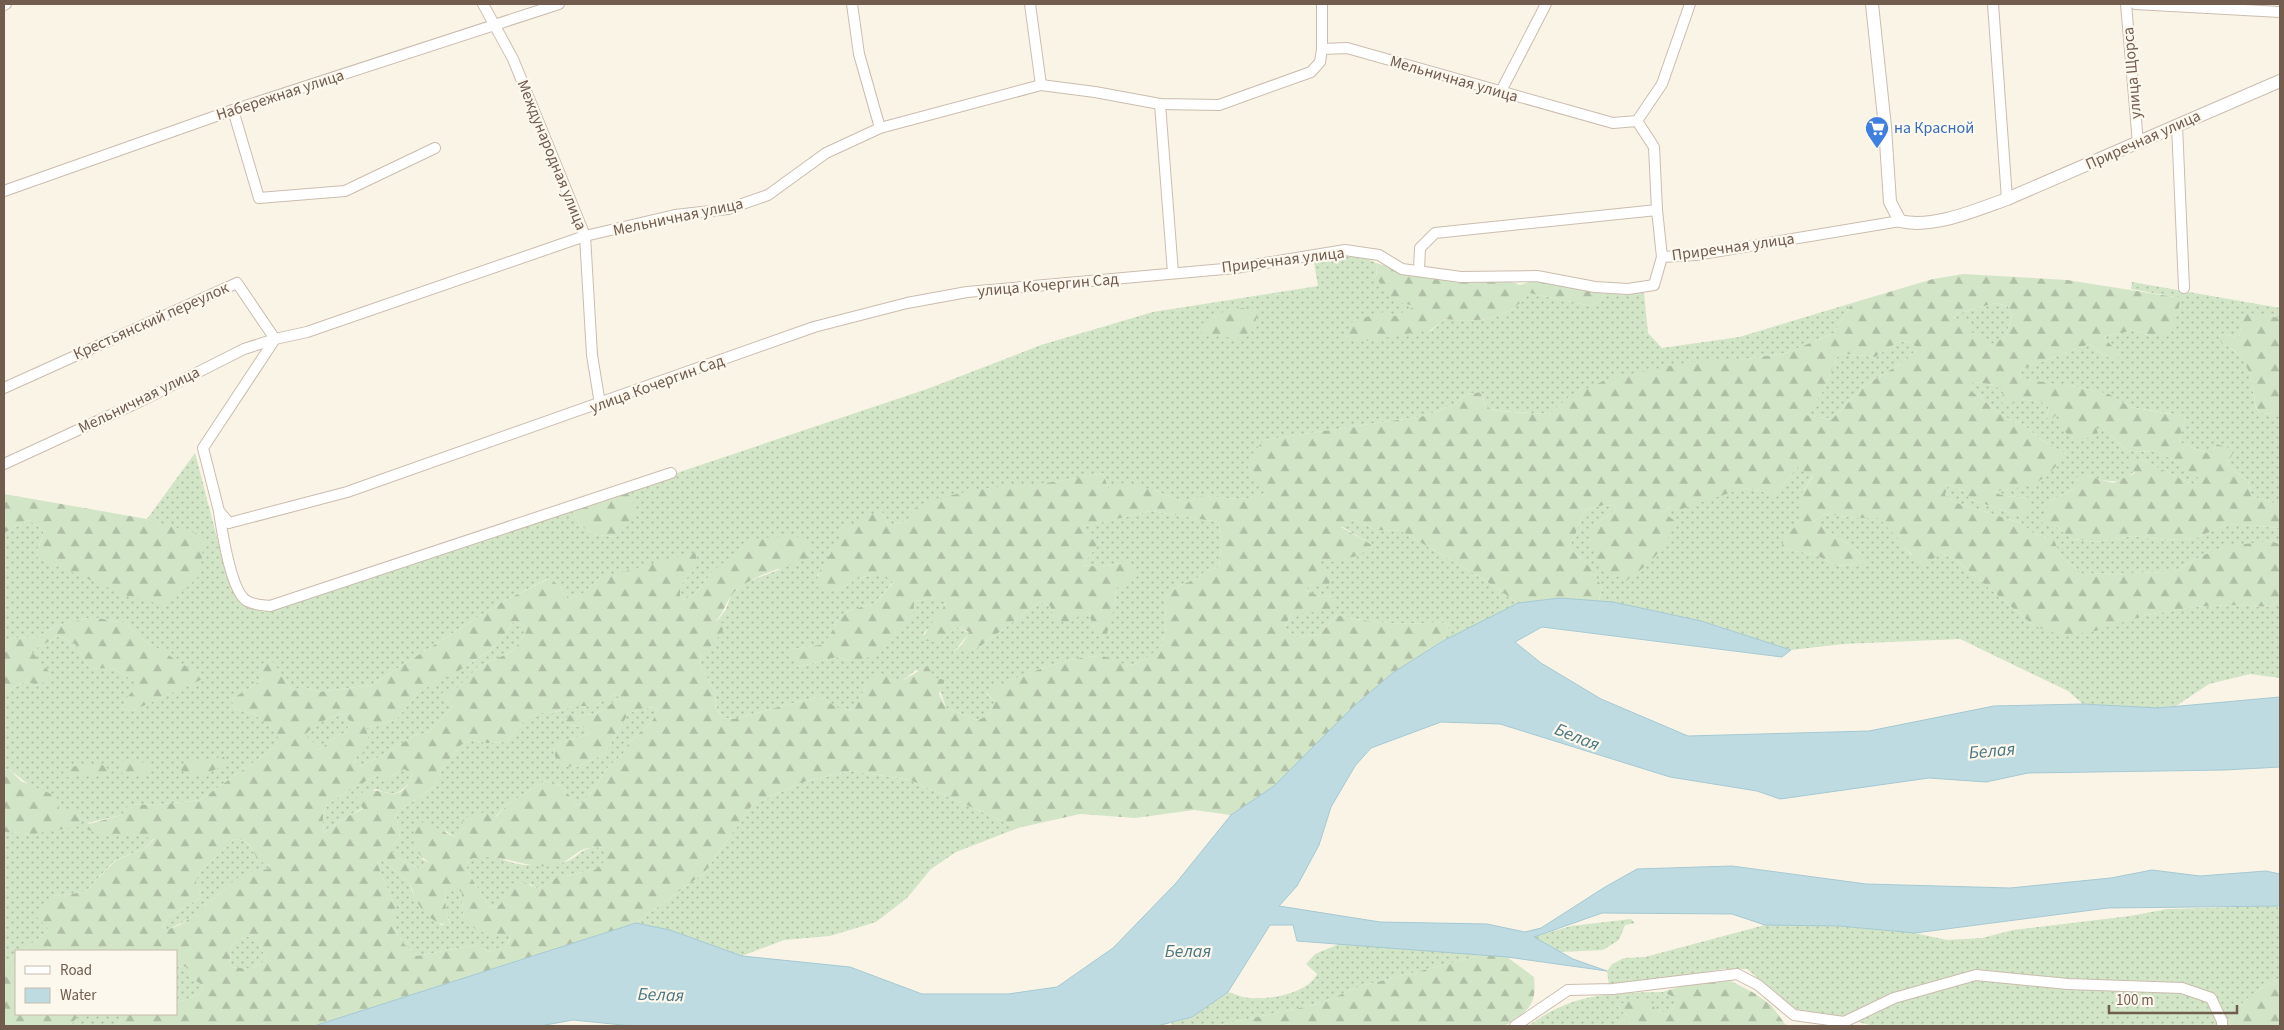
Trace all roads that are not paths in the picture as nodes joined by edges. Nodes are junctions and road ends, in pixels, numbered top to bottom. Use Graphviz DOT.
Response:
graph roads {
  1 [pos="484,4"];
  2 [pos="559,4"];
  3 [pos="852,4"];
  4 [pos="1030,4"];
  5 [pos="1322,4"];
  6 [pos="1546,4"];
  7 [pos="1690,4"];
  8 [pos="1872,4"];
  9 [pos="1993,4"];
  10 [pos="2126,4"];
  11 [pos="2135,4"];
  12 [pos="2280,12"];
  13 [pos="496,24"];
  14 [pos="1322,49"];
  15 [pos="2280,81"];
  16 [pos="1041,85"];
  17 [pos="1500,93"];
  18 [pos="1160,104"];
  19 [pos="233,110"];
  20 [pos="1637,121"];
  21 [pos="2177,125"];
  22 [pos="880,128"];
  23 [pos="2138,143"];
  24 [pos="435,148"];
  25 [pos="4,192"];
  26 [pos="2007,199"];
  27 [pos="1657,210"];
  28 [pos="1900,221"];
  29 [pos="586,236"];
  30 [pos="1662,257"];
  31 [pos="1418,270"];
  32 [pos="1173,273"];
  33 [pos="2184,288"];
  34 [pos="275,339"];
  35 [pos="4,388"];
  36 [pos="600,404"];
  37 [pos="4,464"];
  38 [pos="671,472"];
  39 [pos="219,511"];
  40 [pos="1515,1026"];
  41 [pos="2222,1026"];
  1 -- 13 [label="street, Международная улица"];
  2 -- 13 [label="street, Набережная улица"];
  3 -- 22 [label="street"];
  4 -- 16 [label="street"];
  5 -- 14 [label="street"];
  6 -- 17 [label="street"];
  7 -- 20 [label="street"];
  8 -- 28 [label="street"];
  9 -- 26 [label="street"];
  10 -- 23 [label="street, улица Щорса"];
  11 -- 12 [label="street"];
  13 -- 19 [label="street, Набережная улица"];
  13 -- 29 [label="street, Международная улица"];
  14 -- 17 [label="street, Мельничная улица"];
  14 -- 18 [label="street, Мельничная улица"];
  15 -- 21 [label="street, Приречная улица"];
  16 -- 18 [label="street, Мельничная улица"];
  16 -- 22 [label="street, Мельничная улица"];
  17 -- 20 [label="street, Мельничная улица"];
  18 -- 32 [label="street"];
  19 -- 24 [label="street"];
  19 -- 25 [label="street, Набережная улица"];
  20 -- 27 [label="street"];
  21 -- 23 [label="street, Приречная улица"];
  21 -- 33 [label="street"];
  22 -- 29 [label="street, Мельничная улица"];
  23 -- 26 [label="street, Приречная улица"];
  26 -- 28 [label="street, Приречная улица"];
  27 -- 30 [label="street"];
  27 -- 31 [label="street"];
  28 -- 30 [label="street, Приречная улица"];
  29 -- 34 [label="street, Мельничная улица"];
  29 -- 36 [label="street, Международная улица"];
  30 -- 31 [label="street, Приречная улица"];
  31 -- 32 [label="street, Приречная улица"];
  32 -- 36 [label="street, улица Кочергин Сад"];
  34 -- 35 [label="street, Крестьянский переулок"];
  34 -- 37 [label="street, Мельничная улица"];
  34 -- 39 [label="street"];
  36 -- 39 [label="street, улица Кочергин Сад"];
  38 -- 39 [label="street"];
  40 -- 41 [label="street"];
}
